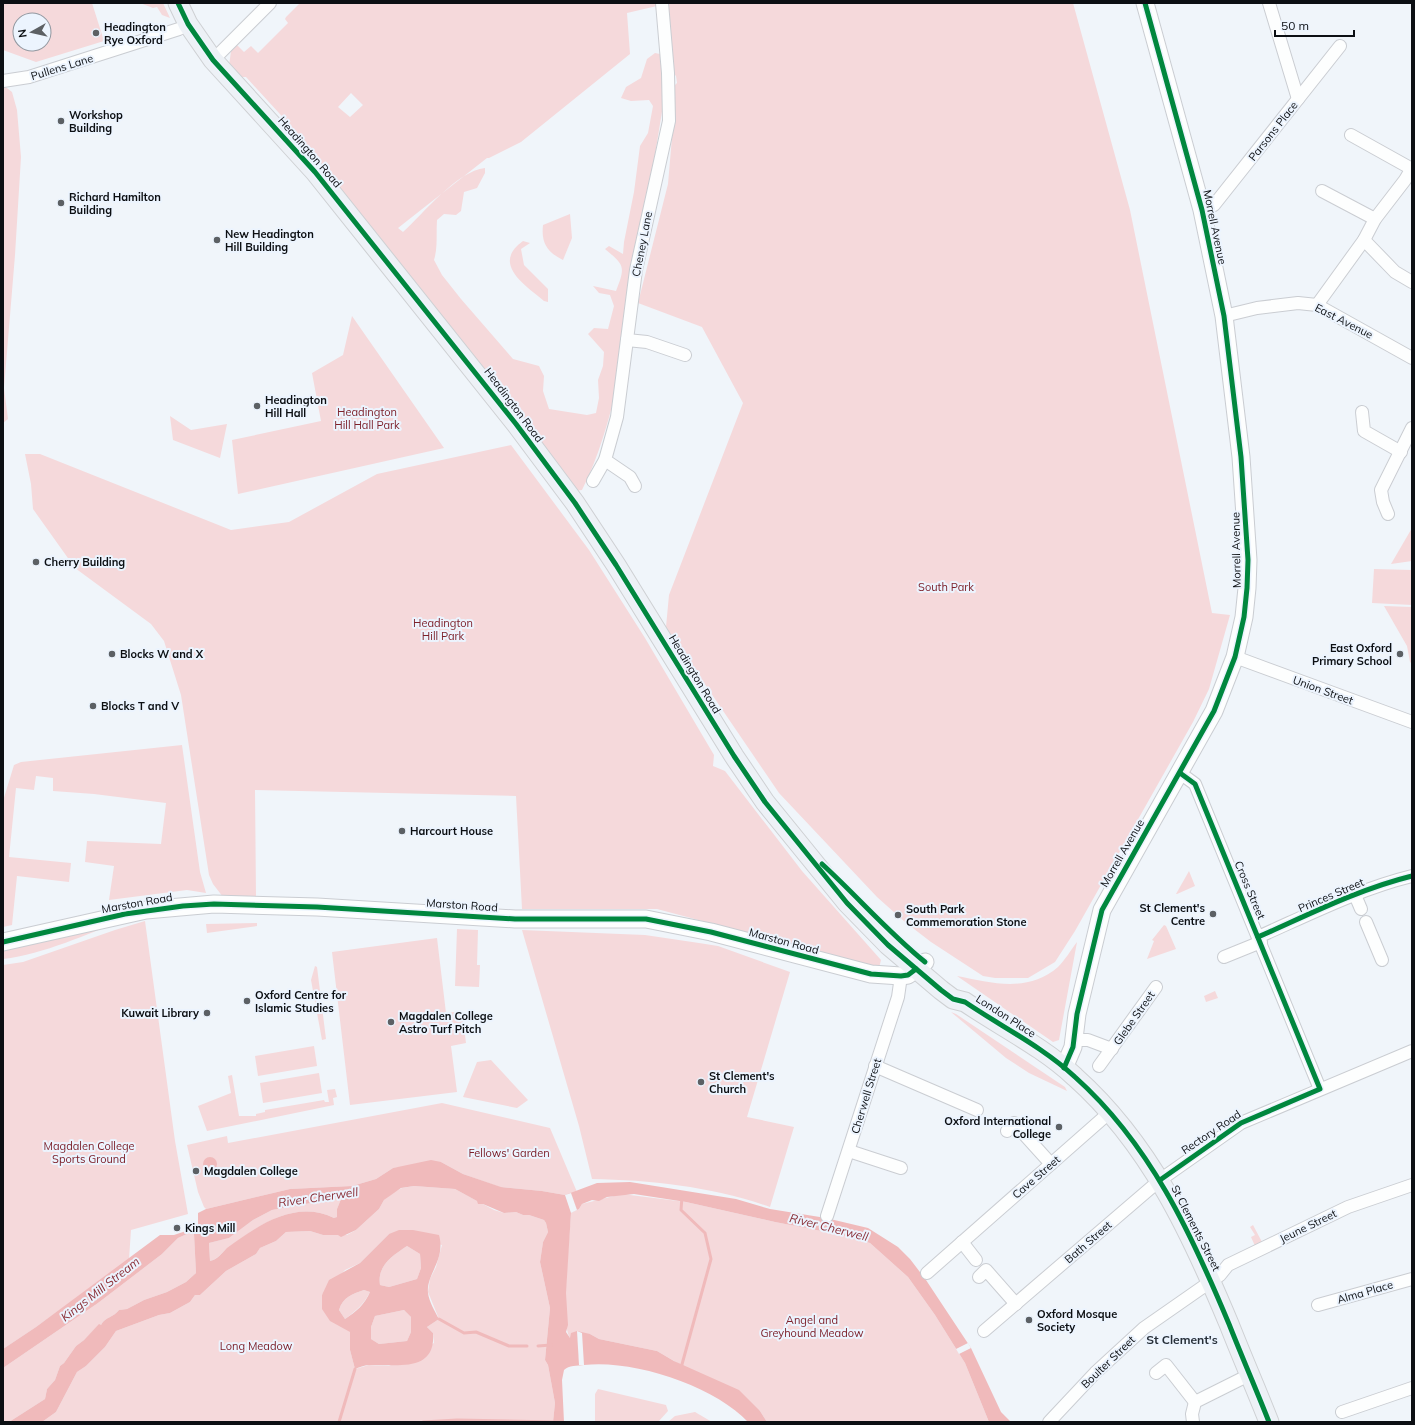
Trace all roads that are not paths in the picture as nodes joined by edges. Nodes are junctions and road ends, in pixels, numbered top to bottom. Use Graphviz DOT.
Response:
graph roads {
  1 [pos="178,3"];
  2 [pos="270,3"];
  3 [pos="662,3"];
  4 [pos="1145,3"];
  5 [pos="1269,3"];
  6 [pos="258,8"];
  7 [pos="188,24"];
  8 [pos="1340,46"];
  9 [pos="213,60"];
  10 [pos="3,81"];
  11 [pos="1298,99"];
  12 [pos="1351,135"];
  13 [pos="1412,169"];
  14 [pos="1322,190"];
  15 [pos="1202,210"];
  16 [pos="1374,218"];
  17 [pos="1364,240"];
  18 [pos="1412,282"];
  19 [pos="1317,305"];
  20 [pos="1224,316"];
  21 [pos="627,340"];
  22 [pos="685,355"];
  23 [pos="1412,358"];
  24 [pos="1362,412"];
  25 [pos="1412,428"];
  26 [pos="1402,452"];
  27 [pos="604,460"];
  28 [pos="593,481"];
  29 [pos="635,486"];
  30 [pos="1388,514"];
  31 [pos="1235,657"];
  32 [pos="1412,722"];
  33 [pos="1180,773"];
  34 [pos="1412,876"];
  35 [pos="1355,895"];
  36 [pos="1361,909"];
  37 [pos="1366,922"];
  38 [pos="1259,939"];
  39 [pos="3,942"];
  40 [pos="1224,957"];
  41 [pos="1382,960"];
  42 [pos="914,969"];
  43 [pos="1156,987"];
  44 [pos="1074,1040"];
  45 [pos="1112,1049"];
  46 [pos="1412,1051"];
  47 [pos="875,1066"];
  48 [pos="1099,1066"];
  49 [pos="1064,1068"];
  50 [pos="1320,1089"];
  51 [pos="977,1110"];
  52 [pos="1110,1112"];
  53 [pos="1007,1130"];
  54 [pos="849,1151"];
  55 [pos="1051,1164"];
  56 [pos="901,1168"];
  57 [pos="1160,1180"];
  58 [pos="1412,1185"];
  59 [pos="827,1216"];
  60 [pos="962,1242"];
  61 [pos="976,1260"];
  62 [pos="927,1273"];
  63 [pos="979,1277"];
  64 [pos="1412,1279"];
  65 [pos="1211,1281"];
  66 [pos="1016,1304"];
  67 [pos="1318,1305"];
  68 [pos="984,1331"];
  69 [pos="1156,1373"];
  70 [pos="1249,1374"];
  71 [pos="1412,1388"];
  72 [pos="1195,1402"];
  73 [pos="1342,1412"];
  74 [pos="1049,1422"];
  75 [pos="1193,1422"];
  76 [pos="1269,1422"];
  1 -- 7 [label="main road, Headington Road"];
  2 -- 6 [label="street"];
  3 -- 21 [label="street, Cheney Lane"];
  4 -- 15 [label="street, Morrell Avenue"];
  5 -- 11 [label="street"];
  6 -- 9 [label="street"];
  7 -- 9 [label="main road, Headington Road"];
  7 -- 10 [label="street, Pullens Lane"];
  8 -- 11 [label="street, Parsons Place"];
  9 -- 42 [label="main road, Headington Road"];
  11 -- 15 [label="street, Parsons Place"];
  12 -- 13 [label="street"];
  13 -- 16 [label="street"];
  14 -- 16 [label="street"];
  15 -- 20 [label="street, Morrell Avenue"];
  16 -- 17 [label="street"];
  17 -- 18 [label="street"];
  17 -- 19 [label="street"];
  19 -- 20 [label="street, East Avenue"];
  19 -- 23 [label="street, East Avenue"];
  20 -- 31 [label="street, Morrell Avenue"];
  21 -- 22 [label="street"];
  21 -- 27 [label="street, Cheney Lane"];
  24 -- 26 [label="street"];
  25 -- 26 [label="street"];
  26 -- 30 [label="street"];
  27 -- 28 [label="street, Cheney Lane"];
  27 -- 29 [label="street"];
  31 -- 32 [label="street, Union Street"];
  31 -- 33 [label="street, Morrell Avenue"];
  33 -- 38 [label="street, Cross Street"];
  33 -- 44 [label="street, Morrell Avenue"];
  34 -- 35 [label="street, Princes Street"];
  35 -- 36 [label="street"];
  35 -- 38 [label="street, Princes Street"];
  37 -- 41 [label="street"];
  38 -- 40 [label="street, Princes Street"];
  38 -- 50 [label="street, Cross Street"];
  39 -- 42 [label="street, Marston Road"];
  42 -- 47 [label="street, Cherwell Street"];
  42 -- 49 [label="main road, London Place"];
  43 -- 45 [label="street, Glebe Street"];
  44 -- 45 [label="street, Glebe Street"];
  44 -- 49 [label="street, Morrell Avenue"];
  45 -- 48 [label="street, Glebe Street"];
  46 -- 50 [label="street, Rectory Road"];
  47 -- 51 [label="street"];
  47 -- 54 [label="street, Cherwell Street"];
  49 -- 52 [label="main road, St Clements Street"];
  50 -- 57 [label="street, Rectory Road"];
  52 -- 55 [label="street, Cave Street"];
  52 -- 57 [label="main road, St Clements Street"];
  53 -- 55 [label="street"];
  54 -- 56 [label="street"];
  54 -- 59 [label="street, Cherwell Street"];
  55 -- 60 [label="street, Cave Street"];
  57 -- 65 [label="main road, St Clements Street"];
  57 -- 66 [label="street, Bath Street"];
  58 -- 65 [label="street, Jeune Street"];
  60 -- 61 [label="street"];
  60 -- 62 [label="street, Cave Street"];
  63 -- 66 [label="street"];
  64 -- 67 [label="street, Alma Place"];
  65 -- 70 [label="main road, St Clements Street"];
  65 -- 74 [label="street, Boulter Street"];
  66 -- 68 [label="street, Bath Street"];
  69 -- 72 [label="street"];
  70 -- 72 [label="street"];
  70 -- 76 [label="main road, St Clements Street"];
  71 -- 73 [label="street"];
  72 -- 75 [label="street"];
}
